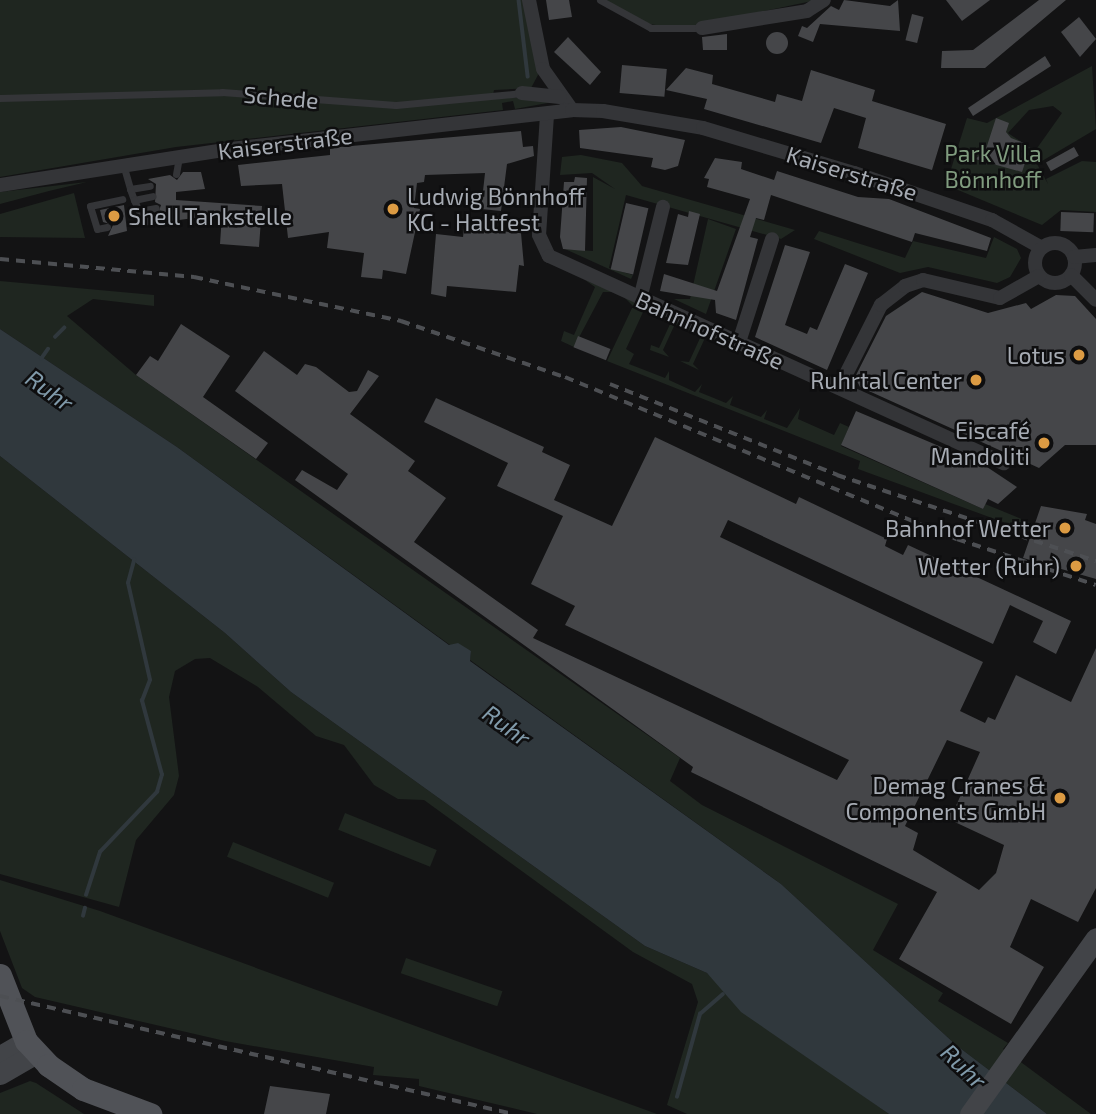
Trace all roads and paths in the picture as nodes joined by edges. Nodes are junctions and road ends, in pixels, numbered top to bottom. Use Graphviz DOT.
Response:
graph roads {
  1 [pos="529,0"];
  2 [pos="600,0"];
  3 [pos="824,0"];
  4 [pos="702,28"];
  5 [pos="522,93"];
  6 [pos="560,97"];
  7 [pos="0,98"];
  8 [pos="572,110"];
  9 [pos="547,115"];
  10 [pos="179,157"];
  11 [pos="123,163"];
  12 [pos="176,174"];
  13 [pos="0,185"];
  14 [pos="150,186"];
  15 [pos="130,189"];
  16 [pos="153,196"];
  17 [pos="122,199"];
  18 [pos="134,200"];
  19 [pos="663,207"];
  20 [pos="156,208"];
  21 [pos="139,211"];
  22 [pos="159,221"];
  23 [pos="107,227"];
  24 [pos="772,239"];
  25 [pos="1042,248"];
  26 [pos="1096,255"];
  27 [pos="1074,257"];
  28 [pos="1071,275"];
  29 [pos="1039,276"];
  30 [pos="640,299"];
  31 [pos="1096,300"];
  32 [pos="739,342"];
  33 [pos="840,386"];
  34 [pos="1000,461"];
  35 [pos="1093,950"];
  36 [pos="1,979"];
  37 [pos="31,1047"];
  38 [pos="0,1056"];
  39 [pos="0,1074"];
  40 [pos="150,1114"];
  41 [pos="970,1114"];
  1 -- 6 [label="street"];
  2 -- 4 [label="lane"];
  3 -- 4 [label="street"];
  5 -- 6 [label="street, Schede"];
  5 -- 7 [label="lane, Schede"];
  6 -- 8 [label="street"];
  8 -- 9 [label="street, Kaiserstraße"];
  8 -- 25 [label="street, Kaiserstraße"];
  9 -- 10 [label="street, Kaiserstraße"];
  9 -- 30 [label="street, Bahnhofstraße"];
  10 -- 11 [label="street, Kaiserstraße"];
  10 -- 12 [label="lane"];
  11 -- 13 [label="street, Kaiserstraße"];
  11 -- 15 [label="lane"];
  14 -- 15 [label="lane"];
  15 -- 18 [label="lane"];
  16 -- 18 [label="lane"];
  17 -- 23 [label="lane"];
  18 -- 21 [label="lane"];
  19 -- 30 [label="street"];
  20 -- 21 [label="lane"];
  21 -- 22 [label="lane"];
  24 -- 32 [label="street"];
  25 -- 27 [label="street, Kaiserstraße"];
  25 -- 29 [label="street"];
  26 -- 27 [label="street"];
  27 -- 28 [label="street"];
  28 -- 29 [label="street"];
  28 -- 31 [label="street"];
  29 -- 33 [label="street"];
  30 -- 32 [label="street, Bahnhofstraße"];
  32 -- 33 [label="street, Bahnhofstraße"];
  33 -- 34 [label="street, Bahnhofstraße"];
  35 -- 41 [label="main road"];
  36 -- 37 [label="main road"];
  37 -- 38 [label="main road"];
  37 -- 39 [label="main road"];
  37 -- 40 [label="main road"];
}
